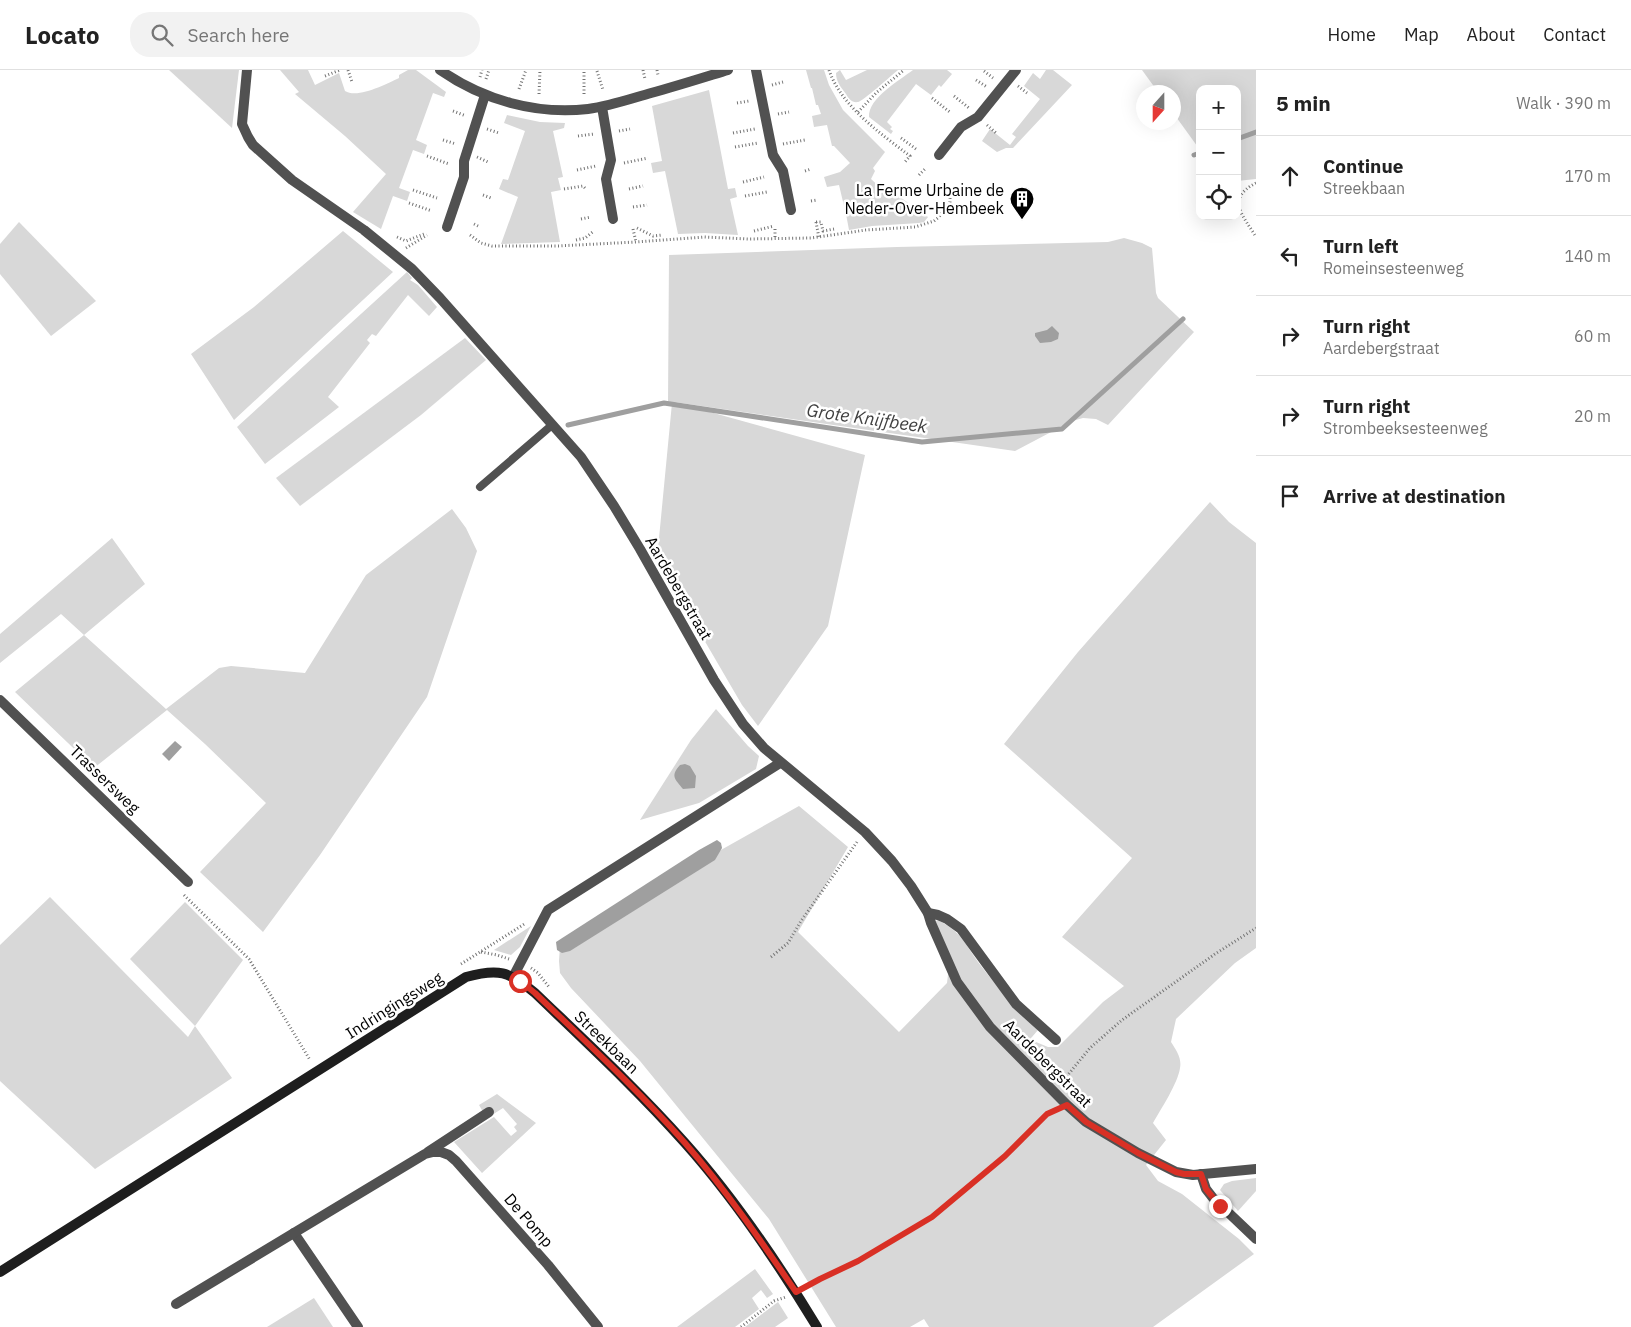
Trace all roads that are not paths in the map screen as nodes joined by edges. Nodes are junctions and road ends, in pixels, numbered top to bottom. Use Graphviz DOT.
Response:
graph roads {
  1 [pos="246,70"];
  2 [pos="440,70"];
  3 [pos="728,70"];
  4 [pos="756,70"];
  5 [pos="1016,70"];
  6 [pos="485,95"];
  7 [pos="602,107"];
  8 [pos="939,155"];
  9 [pos="790,210"];
  10 [pos="613,219"];
  11 [pos="447,227"];
  12 [pos="552,425"];
  13 [pos="480,487"];
  14 [pos="0,700"];
  15 [pos="780,762"];
  16 [pos="188,882"];
  17 [pos="928,913"];
  18 [pos="513,977"];
  19 [pos="1056,1040"];
  20 [pos="489,1112"];
  21 [pos="425,1154"];
  22 [pos="1256,1169"];
  23 [pos="1201,1174"];
  24 [pos="294,1233"];
  25 [pos="1256,1239"];
  26 [pos="0,1272"];
  27 [pos="176,1304"];
  28 [pos="358,1327"];
  29 [pos="598,1327"];
  30 [pos="817,1327"];
  1 -- 12 [label="street, Aardebergstraat"];
  2 -- 6 [label="street"];
  3 -- 7 [label="street"];
  4 -- 9 [label="street"];
  5 -- 8 [label="street"];
  6 -- 7 [label="street"];
  6 -- 11 [label="street"];
  7 -- 10 [label="street"];
  12 -- 13 [label="lane"];
  12 -- 15 [label="street, Aardebergstraat"];
  14 -- 16 [label="street, Trassersweg"];
  15 -- 17 [label="street, Aardebergstraat"];
  15 -- 18 [label="street"];
  17 -- 19 [label="street, Aardebergstraat"];
  17 -- 23 [label="street, Aardebergstraat"];
  18 -- 26 [label="street, Indringingsweg"];
  18 -- 30 [label="street, Streekbaan"];
  20 -- 21 [label="street"];
  21 -- 24 [label="street"];
  21 -- 29 [label="street, De Pomp"];
  22 -- 23 [label="street, Aardebergstraat"];
  23 -- 25 [label="street"];
  24 -- 27 [label="street"];
  24 -- 28 [label="street"];
}
